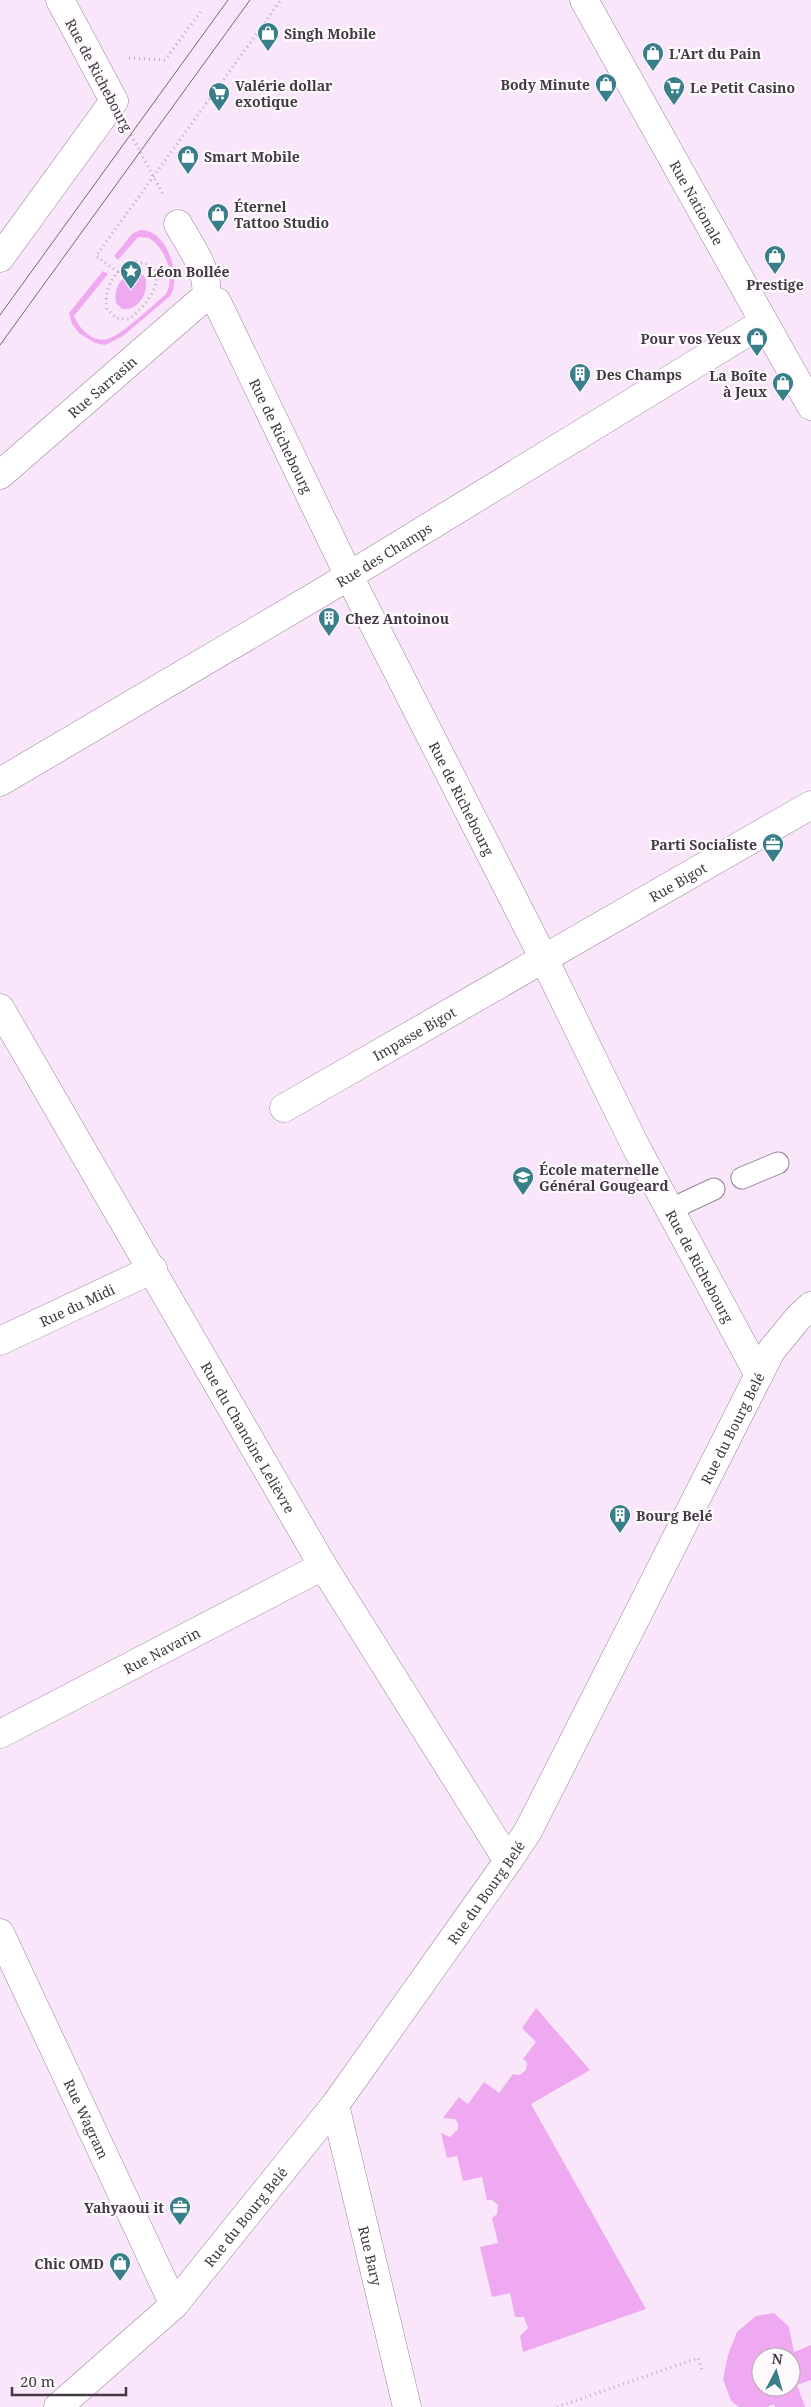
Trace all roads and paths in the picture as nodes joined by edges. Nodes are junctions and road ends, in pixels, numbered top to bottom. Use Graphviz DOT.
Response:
graph roads {
  1 [pos="60,0"];
  2 [pos="281,0"];
  3 [pos="584,0"];
  4 [pos="202,10"];
  5 [pos="165,60"];
  6 [pos="114,101"];
  7 [pos="154,177"];
  8 [pos="178,224"];
  9 [pos="0,258"];
  10 [pos="118,272"];
  11 [pos="205,299"];
  12 [pos="764,322"];
  13 [pos="811,406"];
  14 [pos="0,475"];
  15 [pos="349,576"];
  16 [pos="0,782"];
  17 [pos="811,805"];
  18 [pos="544,959"];
  19 [pos="0,1008"];
  20 [pos="284,1108"];
  21 [pos="778,1163"];
  22 [pos="742,1178"];
  23 [pos="714,1189"];
  24 [pos="669,1210"];
  25 [pos="152,1269"];
  26 [pos="811,1306"];
  27 [pos="0,1341"];
  28 [pos="759,1375"];
  29 [pos="323,1566"];
  30 [pos="0,1734"];
  31 [pos="508,1861"];
  32 [pos="0,1933"];
  33 [pos="335,2105"];
  34 [pos="174,2305"];
  35 [pos="702,2370"];
  36 [pos="58,2407"];
  37 [pos="407,2407"];
  38 [pos="557,2407"];
  1 -- 6 [label="street, Rue de Richebourg"];
  2 -- 7 [label="path"];
  3 -- 12 [label="street, Rue Nationale"];
  4 -- 5 [label="path"];
  6 -- 7 [label="path, Rue de Richebourg"];
  6 -- 9 [label="street"];
  7 -- 10 [label="path"];
  8 -- 11 [label="street"];
  10 -- 10 [label="path"];
  11 -- 14 [label="street, Rue Sarrasin"];
  11 -- 15 [label="street, Rue de Richebourg"];
  12 -- 13 [label="street, Rue Nationale"];
  12 -- 15 [label="street, Rue des Champs"];
  15 -- 16 [label="street, Rue des Champs"];
  15 -- 18 [label="street, Rue de Richebourg"];
  17 -- 18 [label="street, Rue Bigot"];
  18 -- 20 [label="street, Impasse Bigot"];
  18 -- 24 [label="street, Rue de Richebourg"];
  19 -- 25 [label="street, Rue du Chanoine Lelièvre"];
  21 -- 22 [label="lane"];
  23 -- 24 [label="lane"];
  24 -- 28 [label="street, Rue de Richebourg"];
  25 -- 27 [label="street, Rue du Midi"];
  25 -- 29 [label="street, Rue du Chanoine Lelièvre"];
  26 -- 28 [label="street, Rue du Bourg Belé"];
  28 -- 31 [label="street, Rue du Bourg Belé"];
  29 -- 30 [label="street, Rue Navarin"];
  29 -- 31 [label="street, Rue du Chanoine Lelièvre"];
  31 -- 33 [label="street, Rue du Bourg Belé"];
  32 -- 34 [label="street, Rue Wagram"];
  33 -- 34 [label="street, Rue du Bourg Belé"];
  33 -- 37 [label="street, Rue Bary"];
  34 -- 36 [label="street, Rue du Bourg Belé"];
  35 -- 38 [label="path"];
}
